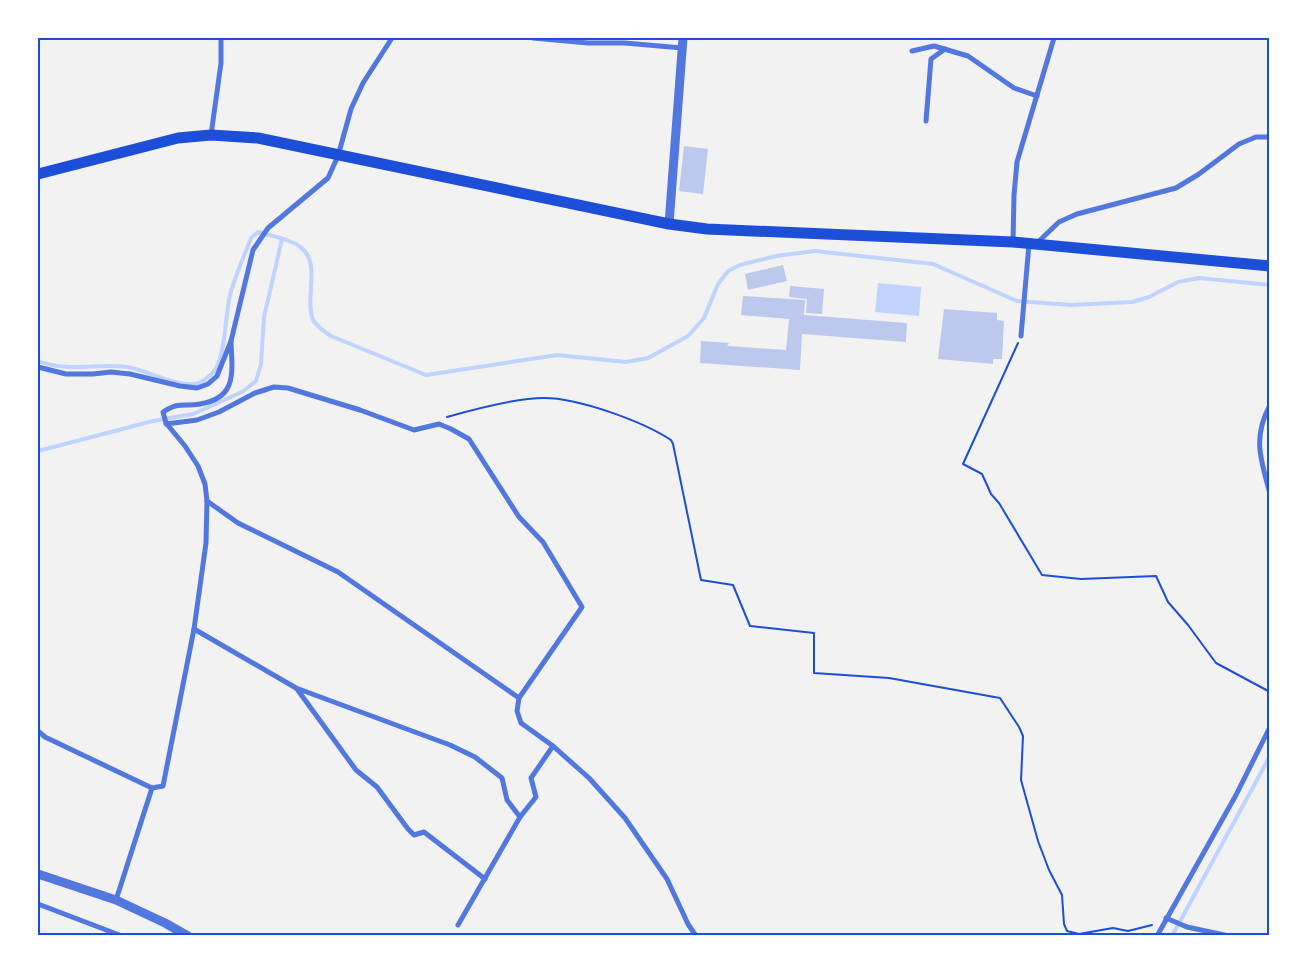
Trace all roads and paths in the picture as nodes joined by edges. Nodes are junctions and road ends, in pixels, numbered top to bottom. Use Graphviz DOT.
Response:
graph roads {
  1 [pos="221,38"];
  2 [pos="392,38"];
  3 [pos="534,38"];
  4 [pos="683,38"];
  5 [pos="1054,38"];
  6 [pos="682,48"];
  7 [pos="946,49"];
  8 [pos="912,51"];
  9 [pos="1037,96"];
  10 [pos="926,121"];
  11 [pos="211,135"];
  12 [pos="1270,136"];
  13 [pos="338,156"];
  14 [pos="38,174"];
  15 [pos="669,224"];
  16 [pos="1013,242"];
  17 [pos="1032,244"];
  18 [pos="1270,266"];
  19 [pos="1021,336"];
  20 [pos="231,341"];
  21 [pos="38,367"];
  22 [pos="1270,405"];
  23 [pos="166,424"];
  24 [pos="439,424"];
  25 [pos="1270,494"];
  26 [pos="207,501"];
  27 [pos="194,629"];
  28 [pos="296,688"];
  29 [pos="1270,692"];
  30 [pos="519,698"];
  31 [pos="1270,728"];
  32 [pos="38,731"];
  33 [pos="553,746"];
  34 [pos="152,788"];
  35 [pos="520,818"];
  36 [pos="38,874"];
  37 [pos="485,879"];
  38 [pos="116,900"];
  39 [pos="38,904"];
  40 [pos="1168,919"];
  41 [pos="458,925"];
  42 [pos="1162,925"];
  43 [pos="122,936"];
  44 [pos="188,936"];
  45 [pos="696,936"];
  46 [pos="1157,936"];
  47 [pos="1229,936"];
  1 -- 11 [label="street"];
  2 -- 13 [label="street"];
  3 -- 6 [label="street"];
  4 -- 6 [label="street"];
  5 -- 9 [label="street"];
  6 -- 15 [label="street"];
  7 -- 8 [label="street"];
  7 -- 9 [label="street"];
  7 -- 10 [label="street"];
  9 -- 16 [label="street"];
  11 -- 13 [label="main road"];
  11 -- 14 [label="main road"];
  12 -- 17 [label="street"];
  13 -- 15 [label="main road"];
  13 -- 20 [label="street"];
  15 -- 16 [label="main road"];
  16 -- 17 [label="main road"];
  17 -- 18 [label="main road"];
  17 -- 19 [label="street"];
  19 -- 29 [label="path"];
  20 -- 21 [label="street"];
  20 -- 23 [label="street"];
  22 -- 25 [label="street"];
  23 -- 24 [label="street"];
  23 -- 26 [label="street"];
  24 -- 30 [label="street"];
  24 -- 42 [label="path"];
  26 -- 27 [label="street"];
  26 -- 30 [label="street"];
  27 -- 28 [label="street"];
  27 -- 34 [label="street"];
  28 -- 35 [label="street"];
  28 -- 37 [label="street"];
  30 -- 33 [label="street"];
  31 -- 40 [label="street"];
  32 -- 34 [label="street"];
  33 -- 35 [label="street"];
  33 -- 45 [label="street"];
  34 -- 38 [label="street"];
  35 -- 37 [label="street"];
  36 -- 38 [label="street"];
  37 -- 41 [label="street"];
  38 -- 44 [label="street"];
  39 -- 43 [label="street"];
  40 -- 42 [label="street"];
  40 -- 47 [label="street"];
  42 -- 46 [label="street"];
}
